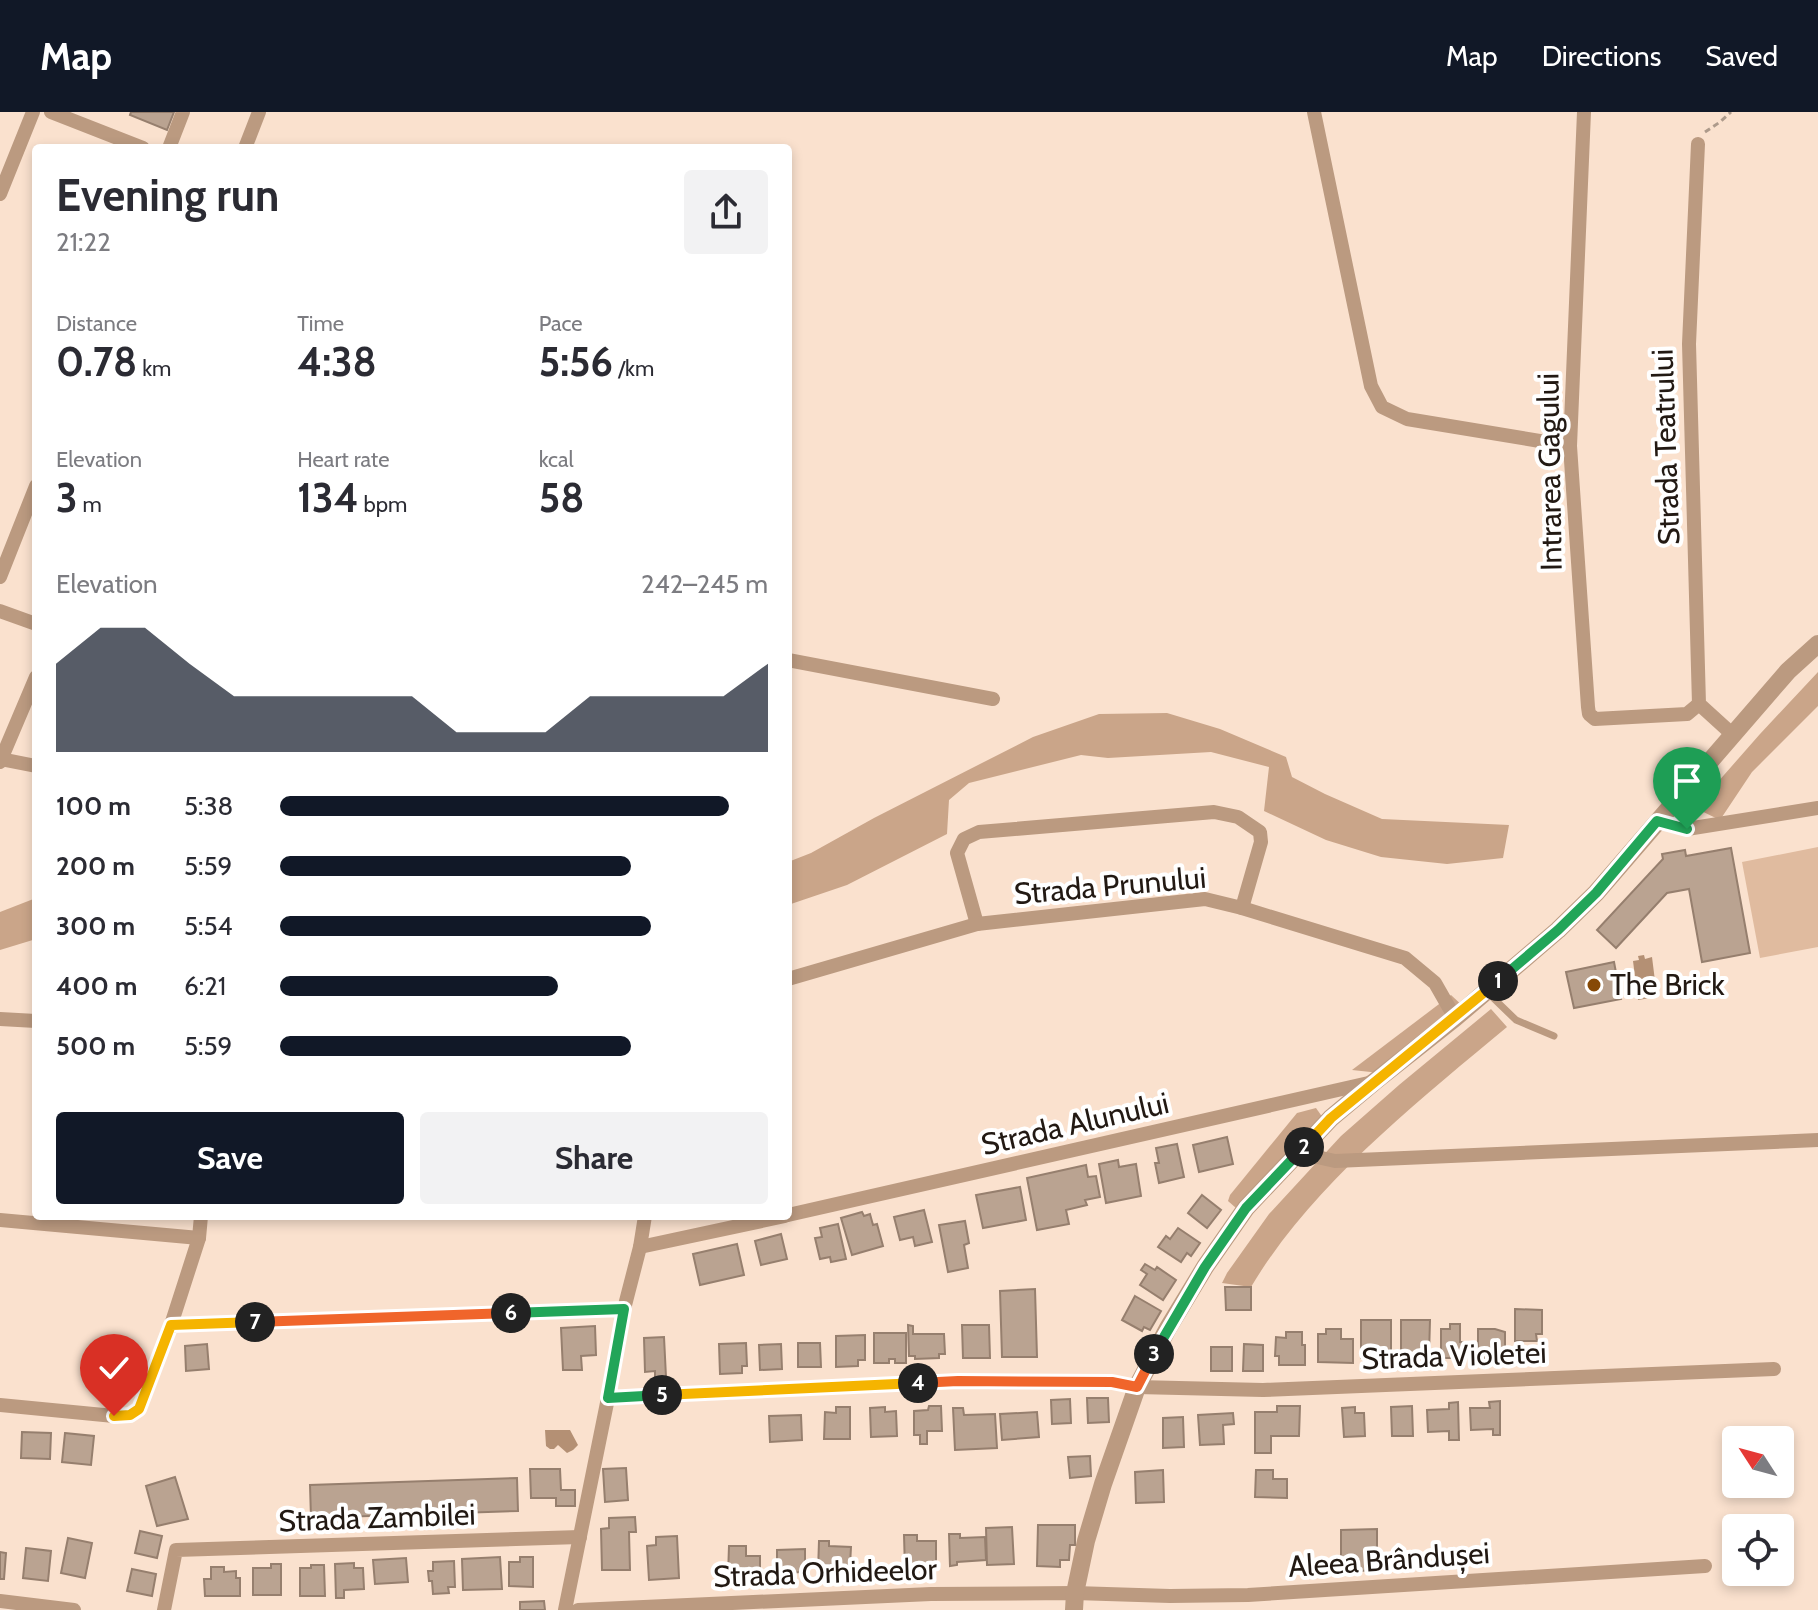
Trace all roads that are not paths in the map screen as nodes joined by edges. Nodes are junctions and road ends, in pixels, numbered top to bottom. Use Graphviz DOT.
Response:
graph roads {
  1 [pos="33,112"];
  2 [pos="51,112"];
  3 [pos="183,112"];
  4 [pos="259,112"];
  5 [pos="1314,112"];
  6 [pos="1584,112"];
  7 [pos="133,144"];
  8 [pos="171,144"];
  9 [pos="247,144"];
  10 [pos="1698,144"];
  11 [pos="0,194"];
  12 [pos="1570,446"];
  13 [pos="32,496"];
  14 [pos="0,577"];
  15 [pos="0,611"];
  16 [pos="32,623"];
  17 [pos="1818,644"];
  18 [pos="792,661"];
  19 [pos="32,686"];
  20 [pos="993,699"];
  21 [pos="1699,704"];
  22 [pos="1732,734"];
  23 [pos="1,760"];
  24 [pos="32,765"];
  25 [pos="1818,808"];
  26 [pos="1657,821"];
  27 [pos="1242,908"];
  28 [pos="977,924"];
  29 [pos="792,978"];
  30 [pos="1486,991"];
  31 [pos="1455,1018"];
  32 [pos="0,1019"];
  33 [pos="32,1021"];
  34 [pos="1554,1036"];
  35 [pos="1374,1082"];
  36 [pos="1818,1140"];
  37 [pos="1299,1153"];
  38 [pos="792,1215"];
  39 [pos="0,1220"];
  40 [pos="201,1220"];
  41 [pos="644,1220"];
  42 [pos="768,1220"];
  43 [pos="199,1238"];
  44 [pos="640,1247"];
  45 [pos="624,1309"];
  46 [pos="171,1325"];
  47 [pos="1774,1369"];
  48 [pos="1137,1387"];
  49 [pos="608,1398"];
  50 [pos="0,1405"];
  51 [pos="580,1537"];
  52 [pos="1705,1566"];
  53 [pos="0,1601"];
  54 [pos="1074,1602"];
  55 [pos="74,1610"];
  56 [pos="164,1610"];
  57 [pos="565,1610"];
  58 [pos="578,1610"];
  1 -- 11 [label="street"];
  2 -- 7 [label="street"];
  3 -- 8 [label="street"];
  4 -- 9 [label="street"];
  5 -- 12 [label="street"];
  6 -- 12 [label="street, Intrarea Gagului"];
  10 -- 21 [label="street, Strada Teatrului"];
  12 -- 21 [label="street, Intrarea Gagului"];
  13 -- 14 [label="street"];
  15 -- 16 [label="street"];
  17 -- 22 [label="street"];
  18 -- 20 [label="street"];
  19 -- 23 [label="street"];
  21 -- 22 [label="street"];
  22 -- 26 [label="street"];
  23 -- 24 [label="street"];
  25 -- 26 [label="street"];
  26 -- 30 [label="street"];
  27 -- 28 [label="street, Strada Prunului"];
  27 -- 28 [label="street"];
  27 -- 31 [label="street, Strada Prunului"];
  28 -- 29 [label="street, Strada Prunului"];
  30 -- 31 [label="street"];
  30 -- 34 [label="lane"];
  31 -- 35 [label="street"];
  32 -- 33 [label="street"];
  35 -- 37 [label="street"];
  35 -- 38 [label="street, Strada Alunului"];
  36 -- 37 [label="street"];
  37 -- 48 [label="street"];
  39 -- 43 [label="street"];
  40 -- 43 [label="street"];
  41 -- 44 [label="street"];
  42 -- 44 [label="street, Strada Alunului"];
  43 -- 46 [label="street"];
  44 -- 45 [label="street"];
  45 -- 46 [label="street"];
  45 -- 49 [label="street"];
  46 -- 50 [label="street"];
  47 -- 48 [label="street, Strada Violetei"];
  48 -- 49 [label="street"];
  48 -- 54 [label="street"];
  49 -- 51 [label="street"];
  51 -- 56 [label="street, Strada Zambilei"];
  51 -- 57 [label="street"];
  52 -- 54 [label="street, Aleea Brândușei"];
  53 -- 55 [label="street"];
  54 -- 58 [label="street, Strada Orhideelor"];
}
